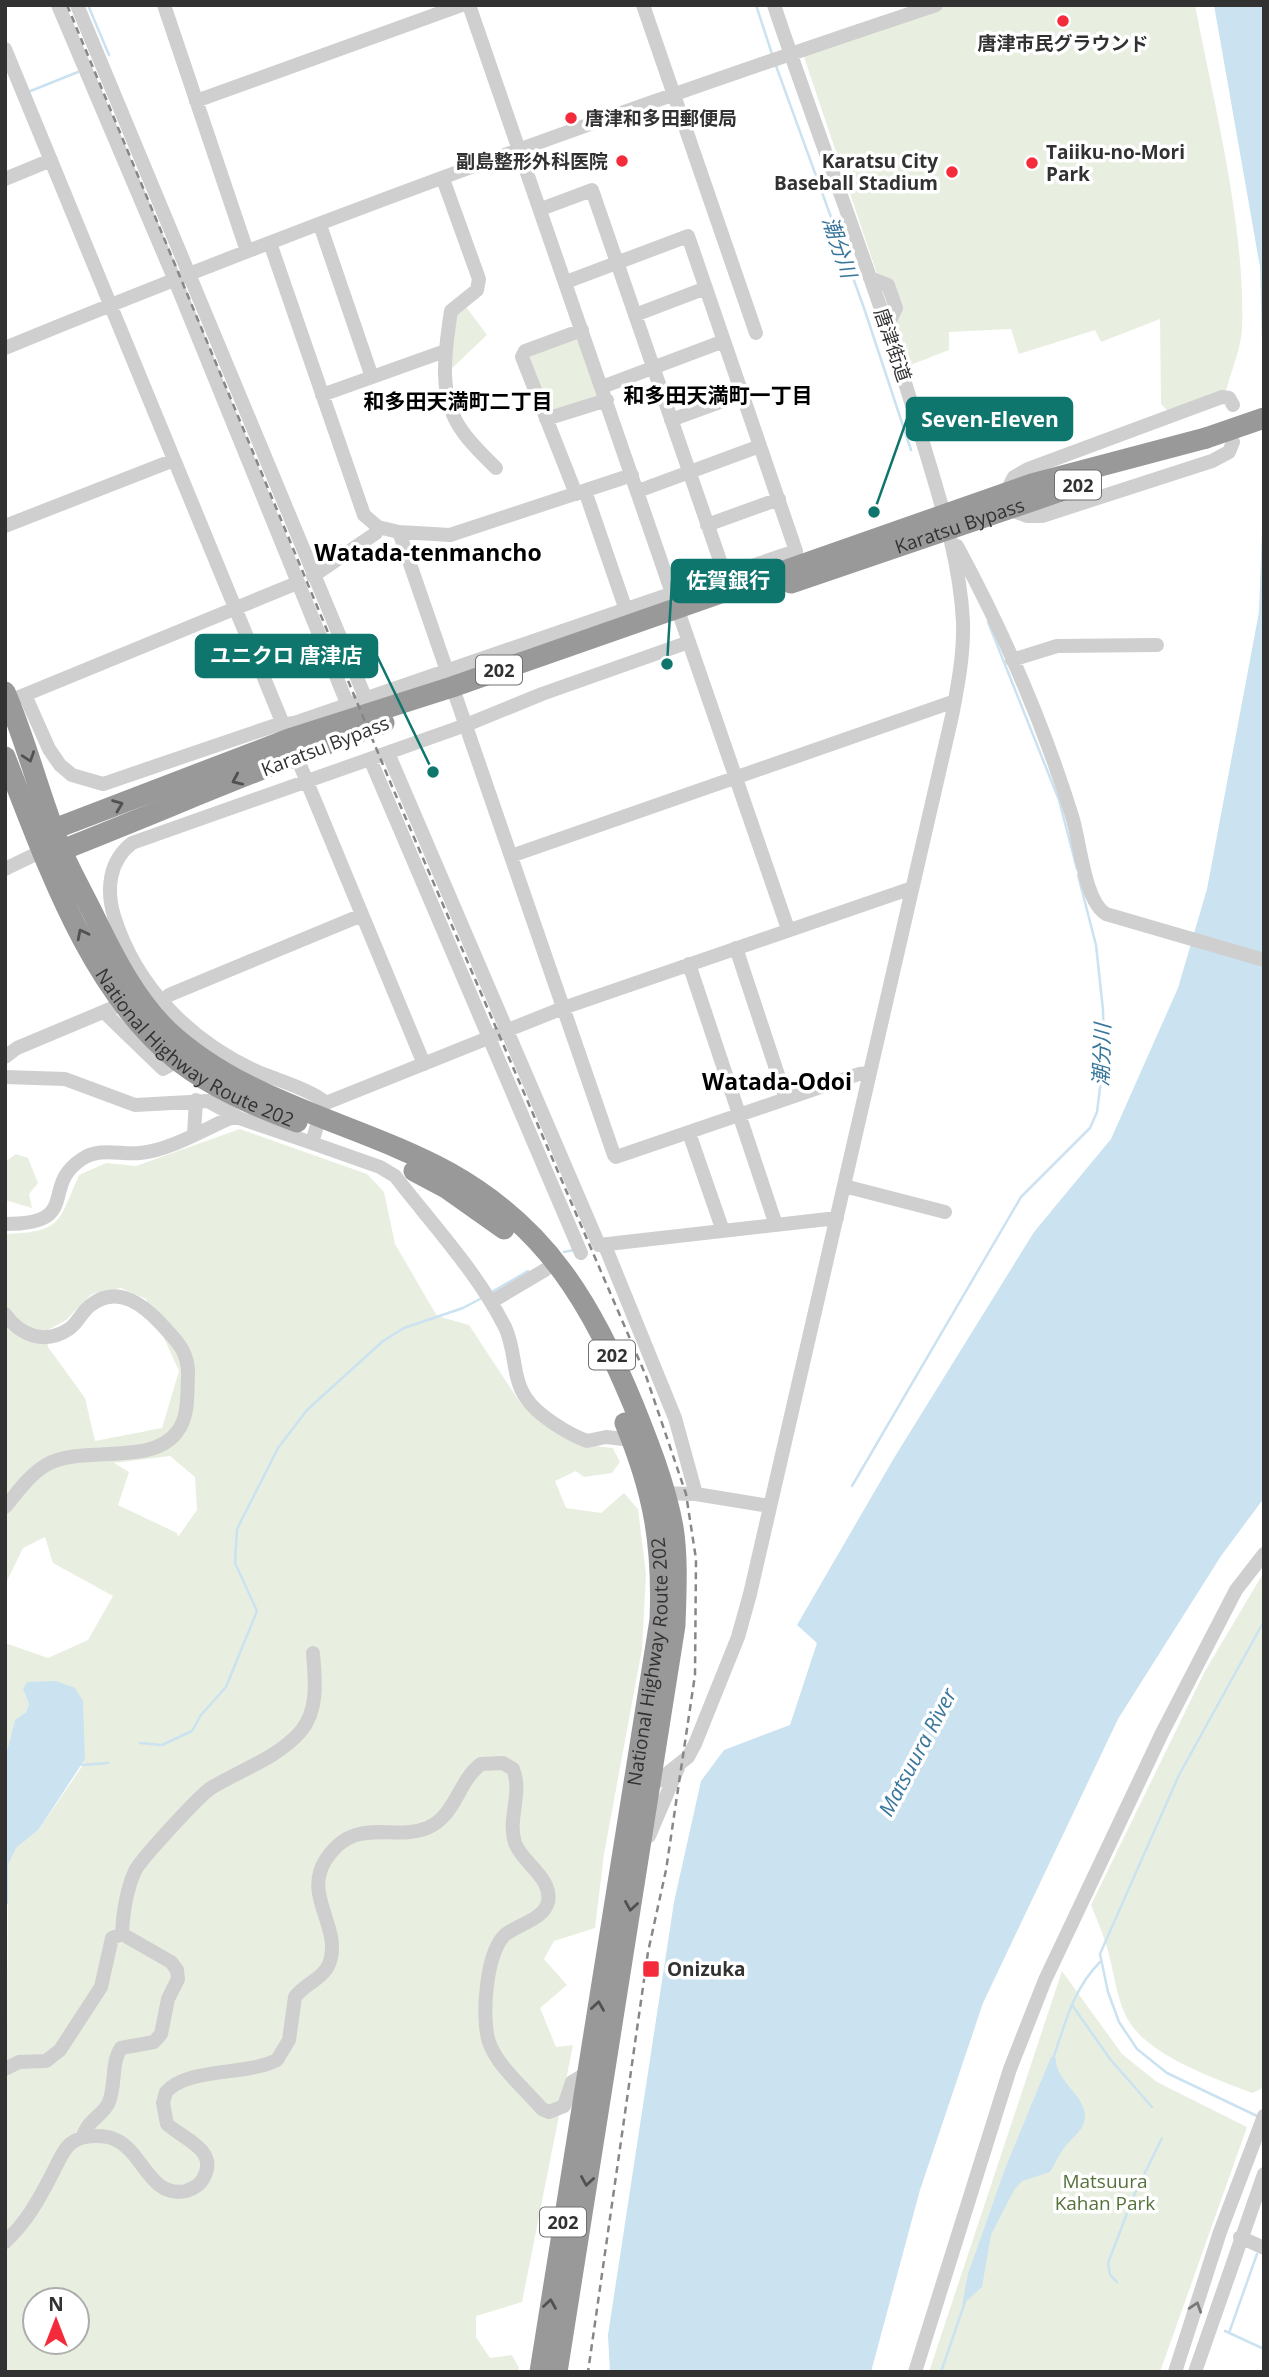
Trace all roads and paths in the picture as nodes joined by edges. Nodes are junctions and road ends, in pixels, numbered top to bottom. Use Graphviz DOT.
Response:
graph roads {
  1 [pos="58,5"];
  2 [pos="77,5"];
  3 [pos="164,5"];
  4 [pos="462,5"];
  5 [pos="470,5"];
  6 [pos="643,5"];
  7 [pos="774,5"];
  8 [pos="936,5"];
  9 [pos="5,49"];
  10 [pos="779,57"];
  11 [pos="674,94"];
  12 [pos="197,102"];
  13 [pos="520,151"];
  14 [pos="46,162"];
  15 [pos="5,179"];
  16 [pos="443,179"];
  17 [pos="541,209"];
  18 [pos="320,225"];
  19 [pos="270,243"];
  20 [pos="247,251"];
  21 [pos="617,263"];
  22 [pos="181,276"];
  23 [pos="566,282"];
  24 [pos="706,288"];
  25 [pos="110,305"];
  26 [pos="635,315"];
  27 [pos="582,330"];
  28 [pos="756,333"];
  29 [pos="724,341"];
  30 [pos="5,348"];
  31 [pos="445,351"];
  32 [pos="653,368"];
  33 [pos="372,377"];
  34 [pos="604,393"];
  35 [pos="742,394"];
  36 [pos="322,395"];
  37 [pos="1233,405"];
  38 [pos="1264,418"];
  39 [pos="547,419"];
  40 [pos="671,420"];
  41 [pos="1233,442"];
  42 [pos="760,446"];
  43 [pos="170,462"];
  44 [pos="495,468"];
  45 [pos="689,472"];
  46 [pos="632,475"];
  47 [pos="638,491"];
  48 [pos="581,492"];
  49 [pos="779,499"];
  50 [pos="1007,501"];
  51 [pos="946,522"];
  52 [pos="707,525"];
  53 [pos="5,526"];
  54 [pos="377,527"];
  55 [pos="399,532"];
  56 [pos="725,575"];
  57 [pos="313,576"];
  58 [pos="298,583"];
  59 [pos="678,607"];
  60 [pos="234,609"];
  61 [pos="626,610"];
  62 [pos="689,642"];
  63 [pos="1157,645"];
  64 [pos="1012,660"];
  65 [pos="451,685"];
  66 [pos="365,697"];
  67 [pos="11,698"];
  68 [pos="955,701"];
  69 [pos="347,703"];
  70 [pos="466,725"];
  71 [pos="289,739"];
  72 [pos="388,753"];
  73 [pos="5,757"];
  74 [pos="370,759"];
  75 [pos="736,778"];
  76 [pos="307,781"];
  77 [pos="54,829"];
  78 [pos="52,850"];
  79 [pos="511,856"];
  80 [pos="5,869"];
  81 [pos="912,888"];
  82 [pos="100,905"];
  83 [pos="362,915"];
  84 [pos="788,929"];
  85 [pos="737,948"];
  86 [pos="1264,960"];
  87 [pos="689,964"];
  88 [pos="169,995"];
  89 [pos="563,1008"];
  90 [pos="128,1009"];
  91 [pos="506,1031"];
  92 [pos="488,1038"];
  93 [pos="5,1057"];
  94 [pos="424,1063"];
  95 [pos="870,1073"];
  96 [pos="5,1077"];
  97 [pos="786,1099"];
  98 [pos="196,1100"];
  99 [pos="741,1115"];
  100 [pos="239,1118"];
  101 [pos="318,1123"];
  102 [pos="689,1133"];
  103 [pos="194,1134"];
  104 [pos="400,1172"];
  105 [pos="844,1186"];
  106 [pos="945,1212"];
  107 [pos="837,1218"];
  108 [pos="5,1224"];
  109 [pos="776,1225"];
  110 [pos="723,1231"];
  111 [pos="605,1246"];
  112 [pos="581,1253"];
  113 [pos="545,1270"];
  114 [pos="491,1303"];
  115 [pos="5,1314"];
  116 [pos="632,1440"];
  117 [pos="658,1493"];
  118 [pos="696,1494"];
  119 [pos="769,1506"];
  120 [pos="5,1507"];
  121 [pos="1264,1554"];
  122 [pos="313,1653"];
  123 [pos="680,1763"];
  124 [pos="651,1785"];
  125 [pos="628,1820"];
  126 [pos="638,1863"];
  127 [pos="122,1934"];
  128 [pos="5,2069"];
  129 [pos="587,2073"];
  130 [pos="1264,2116"];
  131 [pos="83,2137"];
  132 [pos="1264,2174"];
  133 [pos="1240,2237"];
  134 [pos="5,2242"];
  135 [pos="1264,2248"];
  136 [pos="540,2372"];
  137 [pos="557,2372"];
  138 [pos="915,2372"];
  139 [pos="1175,2372"];
  140 [pos="1195,2372"];
  1 -- 22 [label="street"];
  2 -- 22 [label="street"];
  3 -- 12 [label="street"];
  4 -- 12 [label="street"];
  5 -- 13 [label="street"];
  6 -- 11 [label="street"];
  7 -- 10 [label="street, 唐津街道"];
  8 -- 10 [label="street"];
  9 -- 14 [label="street"];
  10 -- 11 [label="street"];
  10 -- 51 [label="street, 唐津街道"];
  11 -- 13 [label="street"];
  11 -- 28 [label="street"];
  12 -- 20 [label="street"];
  13 -- 16 [label="street"];
  13 -- 17 [label="street"];
  14 -- 15 [label="street"];
  14 -- 25 [label="street"];
  16 -- 18 [label="street"];
  16 -- 31 [label="street"];
  17 -- 21 [label="street"];
  17 -- 23 [label="street"];
  18 -- 19 [label="street"];
  18 -- 33 [label="street"];
  19 -- 20 [label="street"];
  19 -- 36 [label="street"];
  20 -- 22 [label="street"];
  21 -- 23 [label="street"];
  21 -- 24 [label="street"];
  21 -- 26 [label="street"];
  22 -- 25 [label="street"];
  22 -- 57 [label="street"];
  22 -- 58 [label="street"];
  23 -- 27 [label="street"];
  24 -- 26 [label="street"];
  24 -- 29 [label="street"];
  25 -- 30 [label="street"];
  25 -- 43 [label="street"];
  26 -- 32 [label="street"];
  27 -- 34 [label="street"];
  27 -- 39 [label="street"];
  29 -- 32 [label="street"];
  29 -- 35 [label="street"];
  31 -- 33 [label="street"];
  31 -- 44 [label="street"];
  32 -- 34 [label="street"];
  32 -- 40 [label="street"];
  33 -- 36 [label="street"];
  34 -- 39 [label="street"];
  34 -- 46 [label="street"];
  35 -- 40 [label="street"];
  35 -- 42 [label="street"];
  36 -- 54 [label="street"];
  37 -- 50 [label="street"];
  38 -- 50 [label="highway, Karatsu Bypass / 202, bridge"];
  39 -- 48 [label="street"];
  40 -- 45 [label="street"];
  41 -- 50 [label="street"];
  42 -- 45 [label="street"];
  42 -- 49 [label="street"];
  43 -- 53 [label="street"];
  43 -- 60 [label="street"];
  45 -- 47 [label="street"];
  45 -- 52 [label="street"];
  46 -- 47 [label="street"];
  46 -- 48 [label="street"];
  47 -- 59 [label="street"];
  48 -- 55 [label="street"];
  48 -- 61 [label="street"];
  49 -- 52 [label="street"];
  49 -- 56 [label="street"];
  50 -- 51 [label="highway, Karatsu Bypass / 202"];
  51 -- 59 [label="highway, Karatsu Bypass / 202"];
  51 -- 64 [label="street"];
  51 -- 68 [label="street"];
  52 -- 56 [label="street"];
  54 -- 55 [label="street"];
  54 -- 57 [label="street"];
  55 -- 65 [label="street"];
  56 -- 59 [label="street"];
  57 -- 66 [label="street"];
  58 -- 60 [label="street"];
  58 -- 69 [label="street"];
  59 -- 61 [label="street"];
  59 -- 62 [label="street"];
  59 -- 65 [label="highway, Karatsu Bypass / 202"];
  60 -- 67 [label="street"];
  60 -- 71 [label="street"];
  61 -- 65 [label="street"];
  62 -- 70 [label="street"];
  62 -- 75 [label="street"];
  63 -- 64 [label="street"];
  64 -- 86 [label="street"];
  65 -- 66 [label="street"];
  65 -- 70 [label="street"];
  65 -- 71 [label="highway, Karatsu Bypass / 202"];
  66 -- 69 [label="street"];
  67 -- 71 [label="street"];
  67 -- 77 [label="highway, one-way"];
  68 -- 75 [label="street"];
  68 -- 81 [label="street"];
  69 -- 71 [label="street"];
  70 -- 72 [label="street"];
  70 -- 79 [label="street"];
  71 -- 76 [label="street"];
  77 -- 71 [label="highway, Karatsu Bypass / 202, one-way"];
  71 -- 78 [label="highway, Karatsu Bypass / 202, one-way"];
  72 -- 74 [label="street"];
  72 -- 91 [label="street"];
  73 -- 78 [label="highway"];
  74 -- 76 [label="street"];
  74 -- 92 [label="street"];
  75 -- 79 [label="street"];
  75 -- 84 [label="street"];
  76 -- 82 [label="street"];
  76 -- 83 [label="street"];
  77 -- 78 [label="highway"];
  78 -- 80 [label="street"];
  78 -- 82 [label="highway, National Highway Route 202 / 202"];
  90 -- 78 [label="highway, National Highway Route 202 / 202, one-way"];
  79 -- 89 [label="street"];
  81 -- 84 [label="street"];
  81 -- 95 [label="street"];
  82 -- 90 [label="highway, National Highway Route 202 / 202"];
  83 -- 88 [label="street"];
  83 -- 94 [label="street"];
  84 -- 85 [label="street"];
  85 -- 87 [label="street"];
  85 -- 97 [label="street"];
  87 -- 89 [label="street"];
  87 -- 99 [label="street"];
  89 -- 91 [label="street"];
  89 -- 102 [label="street"];
  90 -- 93 [label="street"];
  90 -- 101 [label="highway, National Highway Route 202 / 202"];
  90 -- 101 [label="highway, National Highway Route 202 / 202"];
  91 -- 92 [label="street"];
  91 -- 111 [label="street"];
  92 -- 94 [label="street"];
  92 -- 112 [label="street"];
  94 -- 101 [label="street"];
  95 -- 97 [label="street"];
  95 -- 105 [label="street"];
  96 -- 98 [label="street"];
  97 -- 99 [label="street"];
  98 -- 100 [label="street"];
  98 -- 103 [label="street"];
  99 -- 102 [label="street"];
  99 -- 109 [label="street"];
  100 -- 101 [label="street"];
  100 -- 103 [label="street"];
  101 -- 104 [label="highway, National Highway Route 202 / 202"];
  101 -- 117 [label="highway, National Highway Route 202 / 202"];
  102 -- 110 [label="street"];
  103 -- 108 [label="street"];
  104 -- 113 [label="highway, National Highway Route 202 / 202"];
  104 -- 114 [label="street"];
  105 -- 106 [label="street"];
  105 -- 107 [label="street"];
  107 -- 109 [label="street"];
  107 -- 119 [label="street"];
  109 -- 110 [label="street"];
  110 -- 111 [label="street"];
  111 -- 118 [label="street"];
  113 -- 114 [label="street"];
  113 -- 116 [label="highway, National Highway Route 202 / 202"];
  114 -- 116 [label="street"];
  115 -- 120 [label="street"];
  116 -- 117 [label="highway, National Highway Route 202 / 202"];
  117 -- 118 [label="street"];
  117 -- 124 [label="highway, National Highway Route 202 / 202"];
  117 -- 125 [label="highway, National Highway Route 202 / 202"];
  118 -- 119 [label="street"];
  119 -- 123 [label="street"];
  121 -- 138 [label="street"];
  122 -- 127 [label="street"];
  123 -- 124 [label="street"];
  123 -- 126 [label="street"];
  124 -- 125 [label="street"];
  124 -- 126 [label="highway, National Highway Route 202 / 202"];
  129 -- 125 [label="highway, National Highway Route 202 / 202, one-way"];
  126 -- 137 [label="highway, National Highway Route 202 / 202, one-way"];
  127 -- 128 [label="street"];
  127 -- 131 [label="street"];
  129 -- 131 [label="street"];
  136 -- 129 [label="highway, National Highway Route 202 / 202, one-way"];
  139 -- 130 [label="street, one-way"];
  131 -- 134 [label="street"];
  132 -- 133 [label="street"];
  133 -- 135 [label="street"];
  133 -- 140 [label="street"];
}
